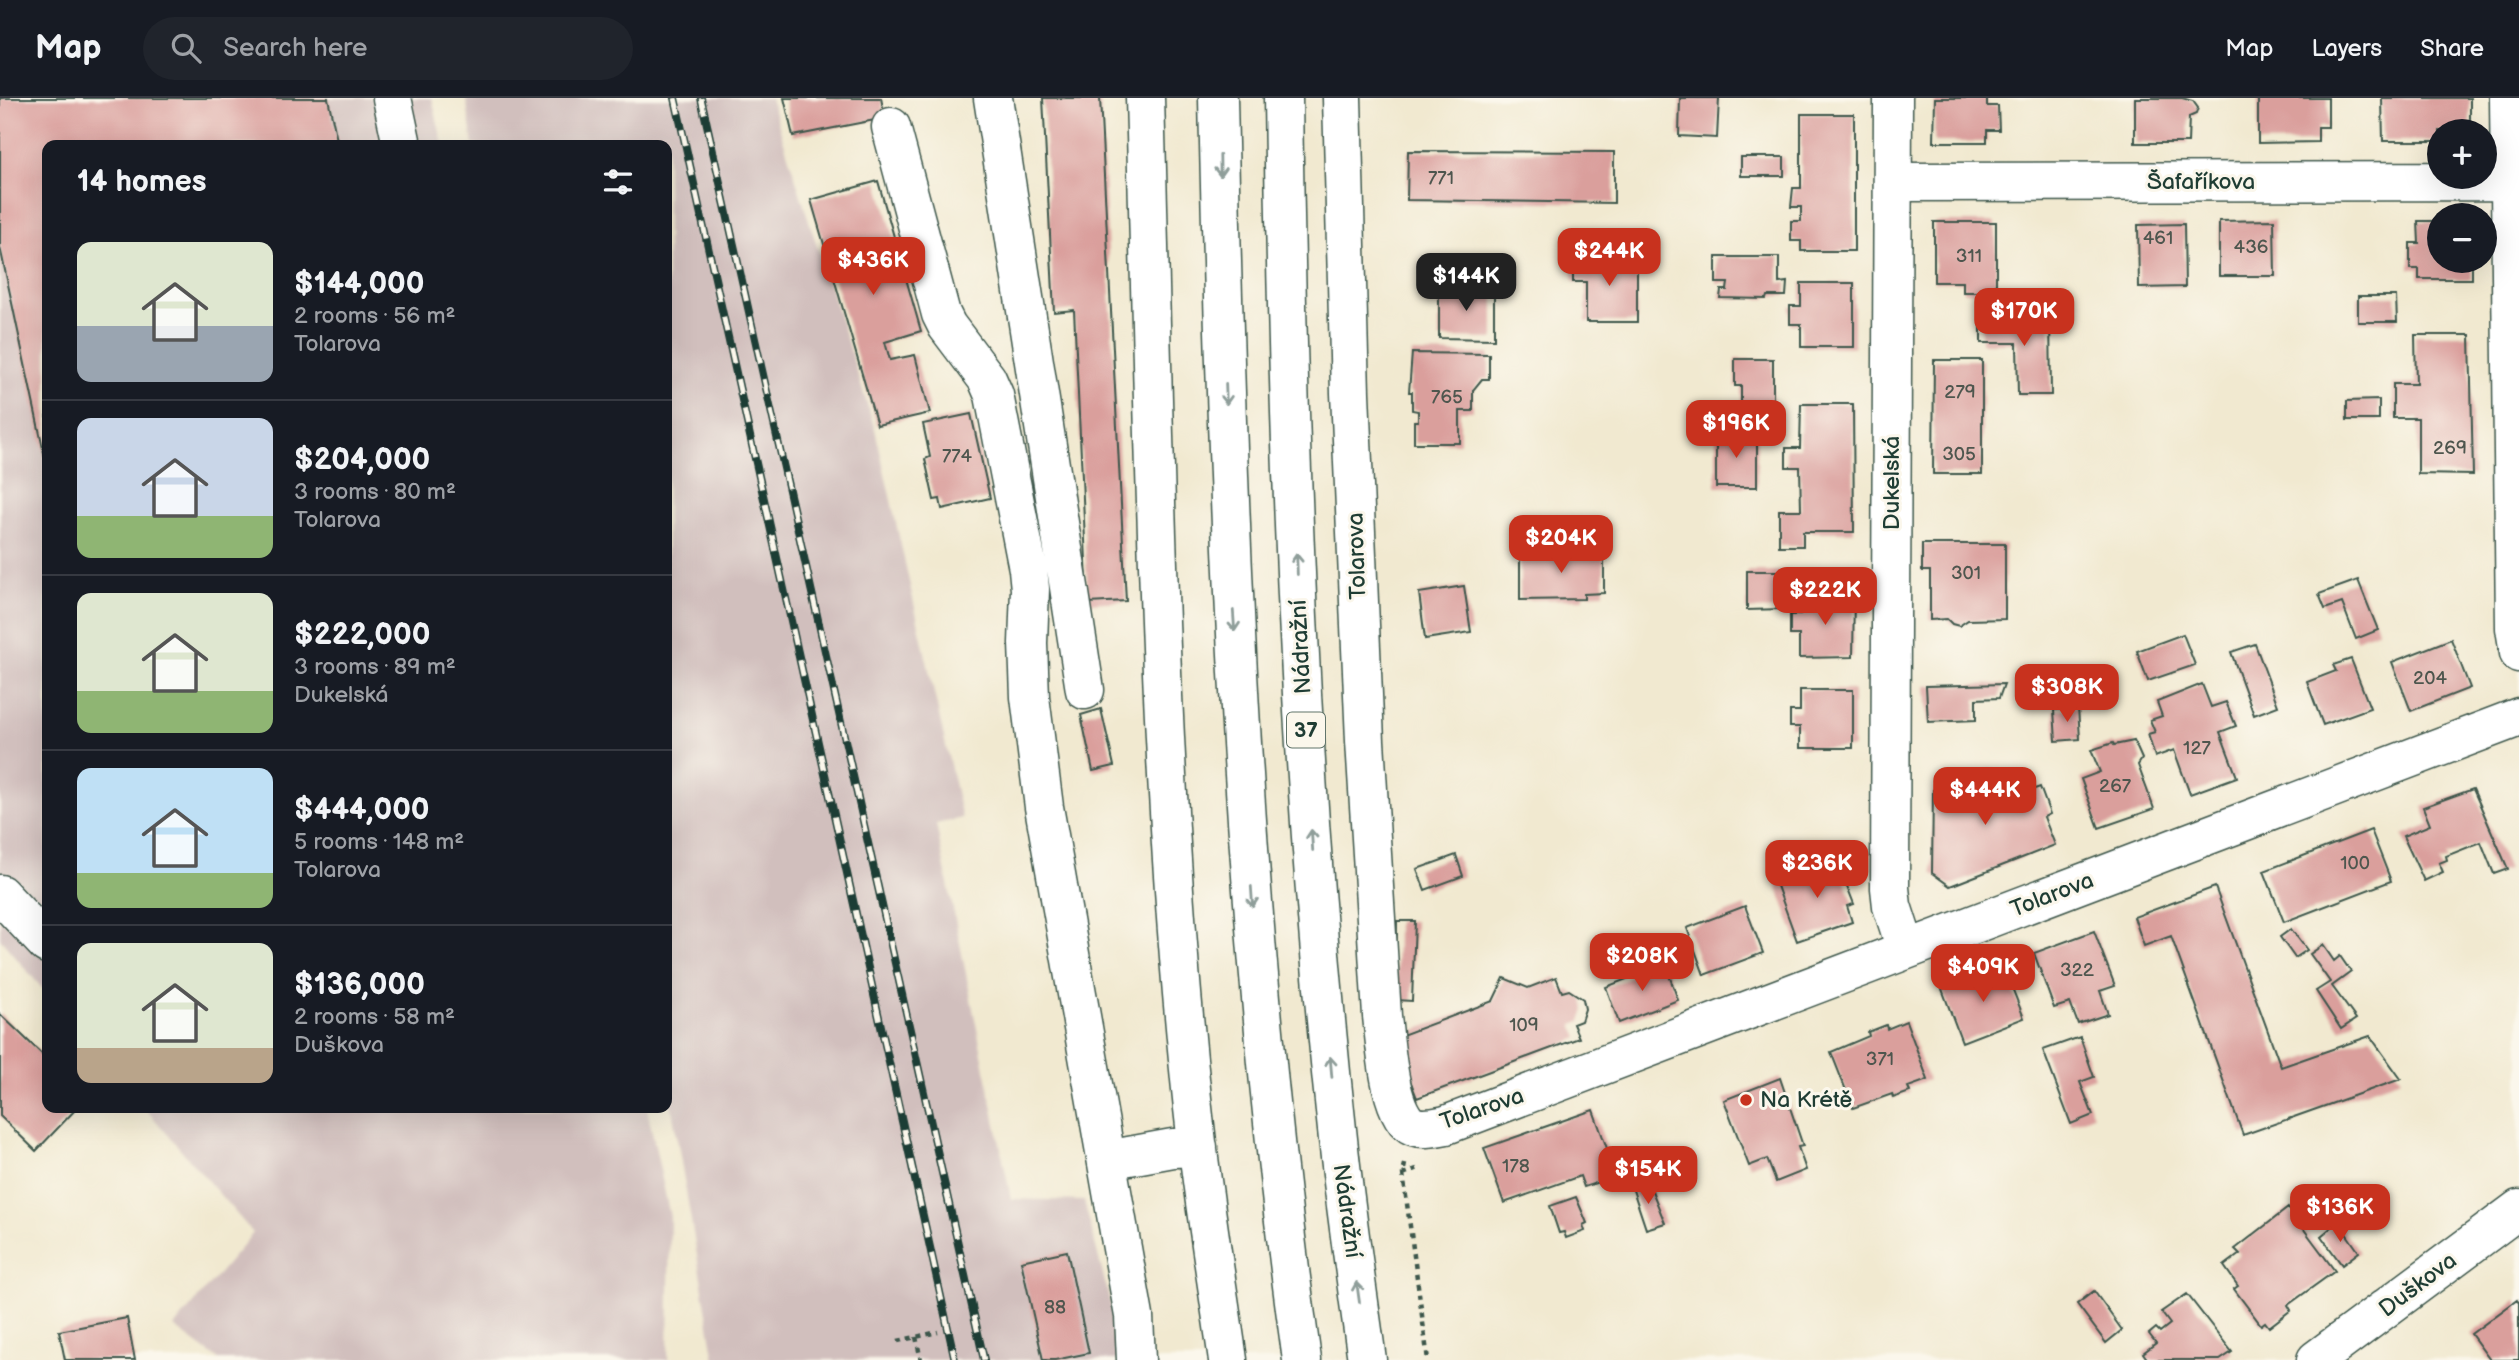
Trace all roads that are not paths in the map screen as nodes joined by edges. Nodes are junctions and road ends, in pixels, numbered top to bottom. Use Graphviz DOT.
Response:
graph roads {
  1 [pos="392,98"];
  2 [pos="993,98"];
  3 [pos="1145,98"];
  4 [pos="1218,98"];
  5 [pos="1283,98"];
  6 [pos="1342,98"];
  7 [pos="1893,98"];
  8 [pos="2509,98"];
  9 [pos="891,127"];
  10 [pos="401,140"];
  11 [pos="2510,181"];
  12 [pos="1893,182"];
  13 [pos="1047,440"];
  14 [pos="1005,450"];
  15 [pos="2519,653"];
  16 [pos="1086,690"];
  17 [pos="2519,717"];
  18 [pos="0,894"];
  19 [pos="42,939"];
  20 [pos="1906,949"];
  21 [pos="1198,1147"];
  22 [pos="1107,1160"];
  23 [pos="2519,1209"];
  24 [pos="1136,1360"];
  25 [pos="1228,1360"];
  26 [pos="1302,1360"];
  27 [pos="1367,1360"];
  28 [pos="2316,1360"];
  1 -- 10 [label="street"];
  2 -- 13 [label="street"];
  3 -- 21 [label="street"];
  4 -- 26 [label="street, one-way"];
  27 -- 5 [label="street, Nádražní / 37, one-way"];
  6 -- 20 [label="street, Tolarova"];
  7 -- 12 [label="street, Dukelská"];
  8 -- 11 [label="street"];
  9 -- 14 [label="street"];
  11 -- 12 [label="street, Šafaříkova"];
  11 -- 15 [label="street"];
  12 -- 20 [label="street, Dukelská"];
  13 -- 14 [label="street"];
  13 -- 16 [label="street"];
  14 -- 22 [label="street"];
  17 -- 20 [label="street, Tolarova"];
  18 -- 19 [label="street"];
  21 -- 22 [label="street"];
  21 -- 25 [label="street"];
  22 -- 24 [label="street"];
  23 -- 28 [label="street, Duškova"];
}
